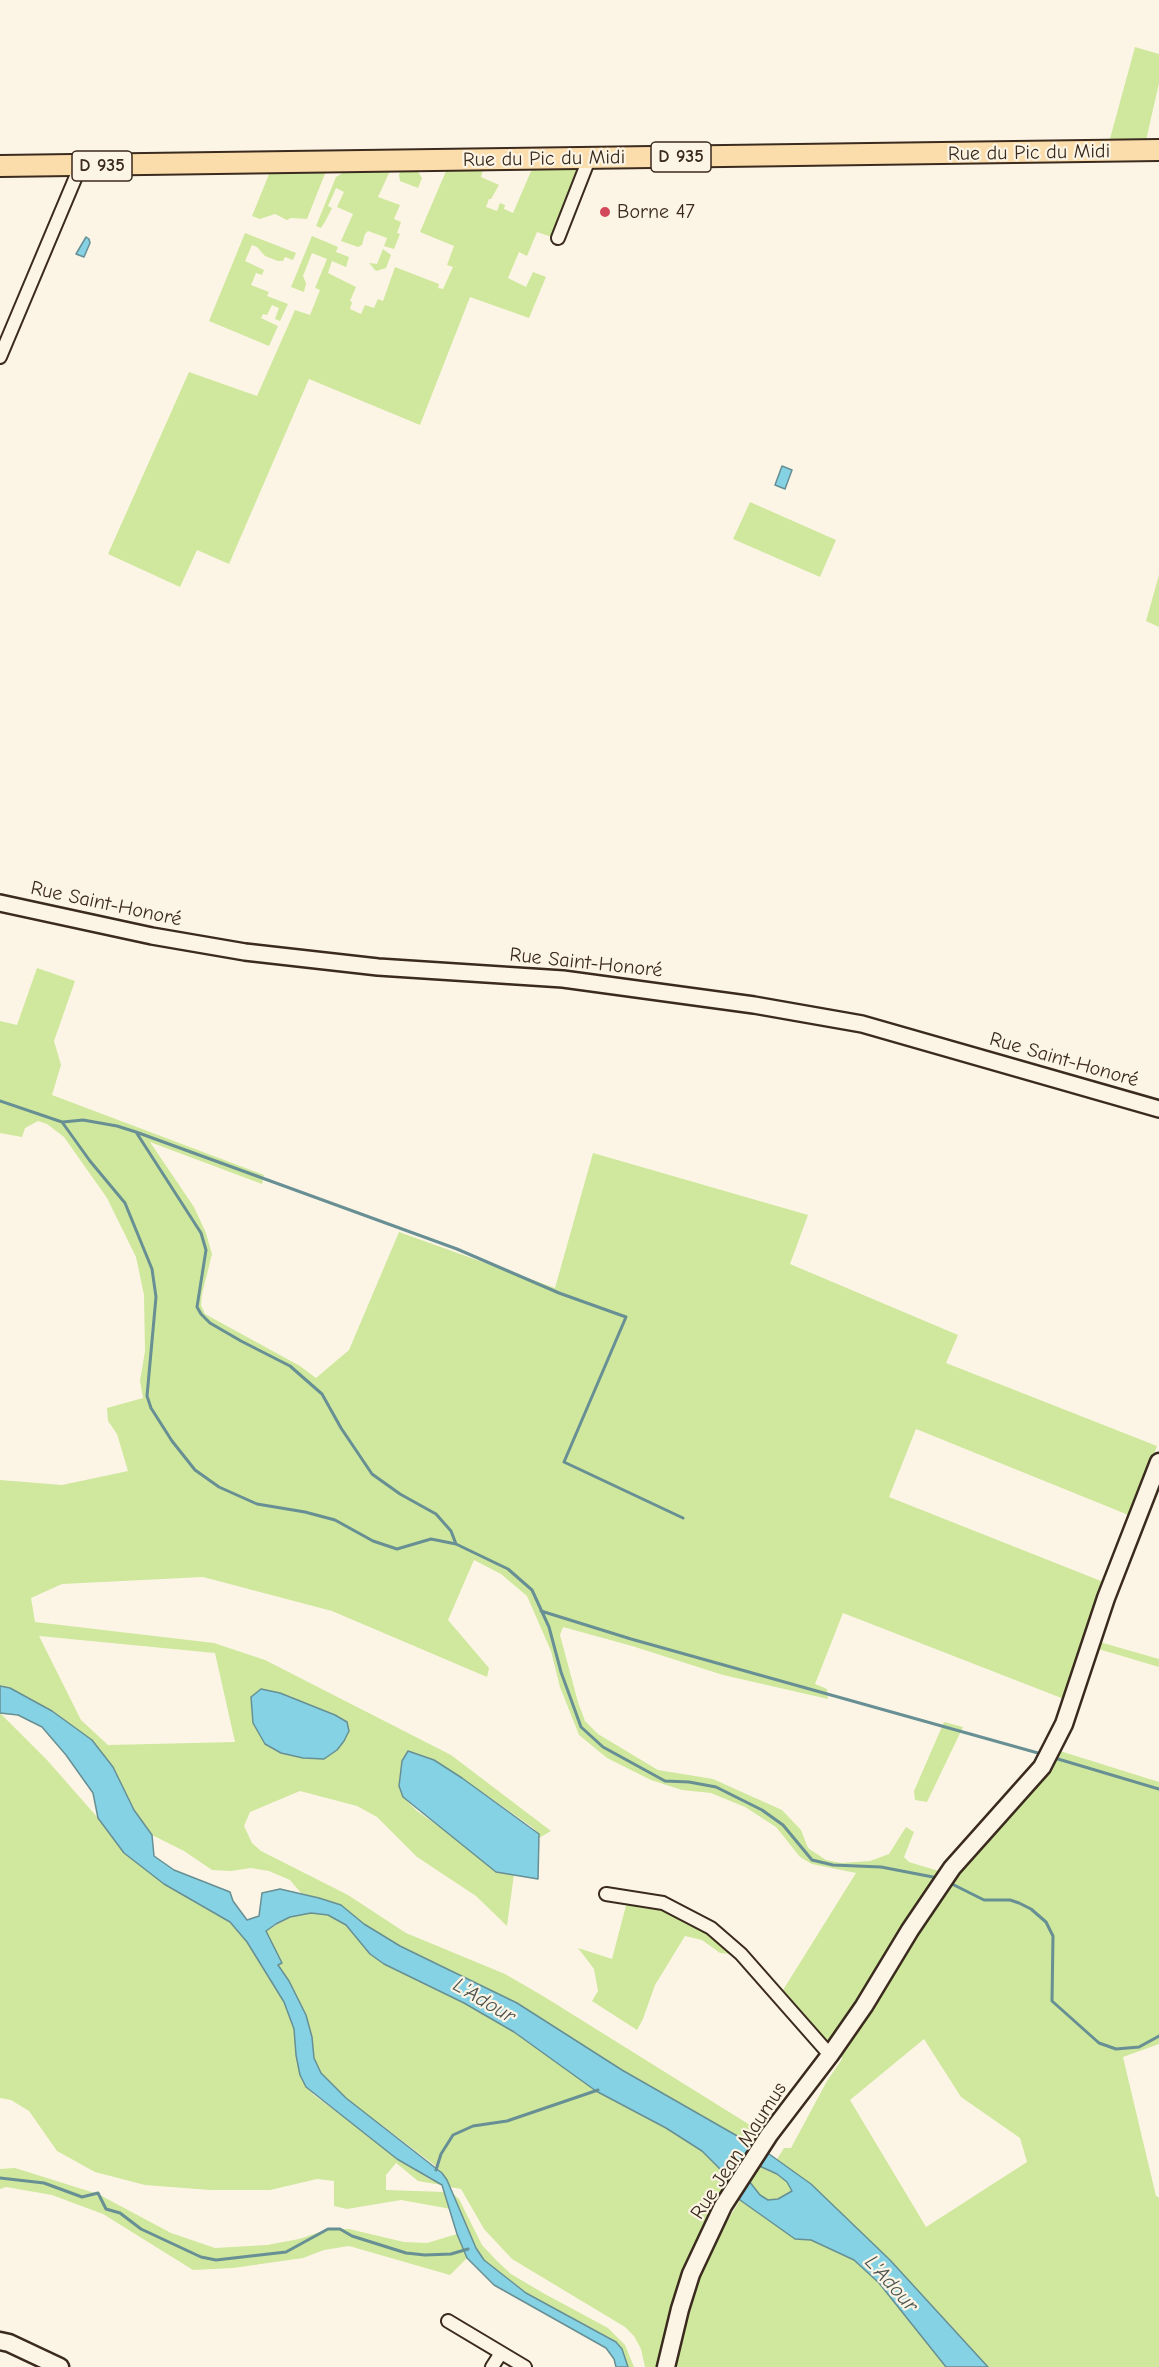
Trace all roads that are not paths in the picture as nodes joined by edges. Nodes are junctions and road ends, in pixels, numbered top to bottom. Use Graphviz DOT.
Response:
graph roads {
  1 [pos="1159,150"];
  2 [pos="589,159"];
  3 [pos="0,166"];
  4 [pos="80,167"];
  5 [pos="558,238"];
  6 [pos="0,357"];
  7 [pos="0,903"];
  8 [pos="1159,1109"];
  9 [pos="1159,1462"];
  10 [pos="606,1894"];
  11 [pos="830,2055"];
  12 [pos="448,2321"];
  13 [pos="0,2341"];
  14 [pos="501,2353"];
  15 [pos="60,2367"];
  16 [pos="492,2367"];
  17 [pos="525,2367"];
  18 [pos="666,2367"];
  1 -- 2 [label="main road, Rue du Pic du Midi / D 935"];
  2 -- 4 [label="main road, Rue du Pic du Midi / D 935"];
  2 -- 5 [label="street"];
  3 -- 4 [label="main road, Rue du Pic du Midi / D 935"];
  4 -- 6 [label="street"];
  7 -- 8 [label="street, Rue Saint-Honoré"];
  9 -- 11 [label="main road, Rue Jean Maumus"];
  10 -- 11 [label="street"];
  11 -- 18 [label="main road, Rue Jean Maumus"];
  12 -- 14 [label="street"];
  13 -- 15 [label="main road"];
  14 -- 16 [label="street"];
  14 -- 17 [label="street"];
}
